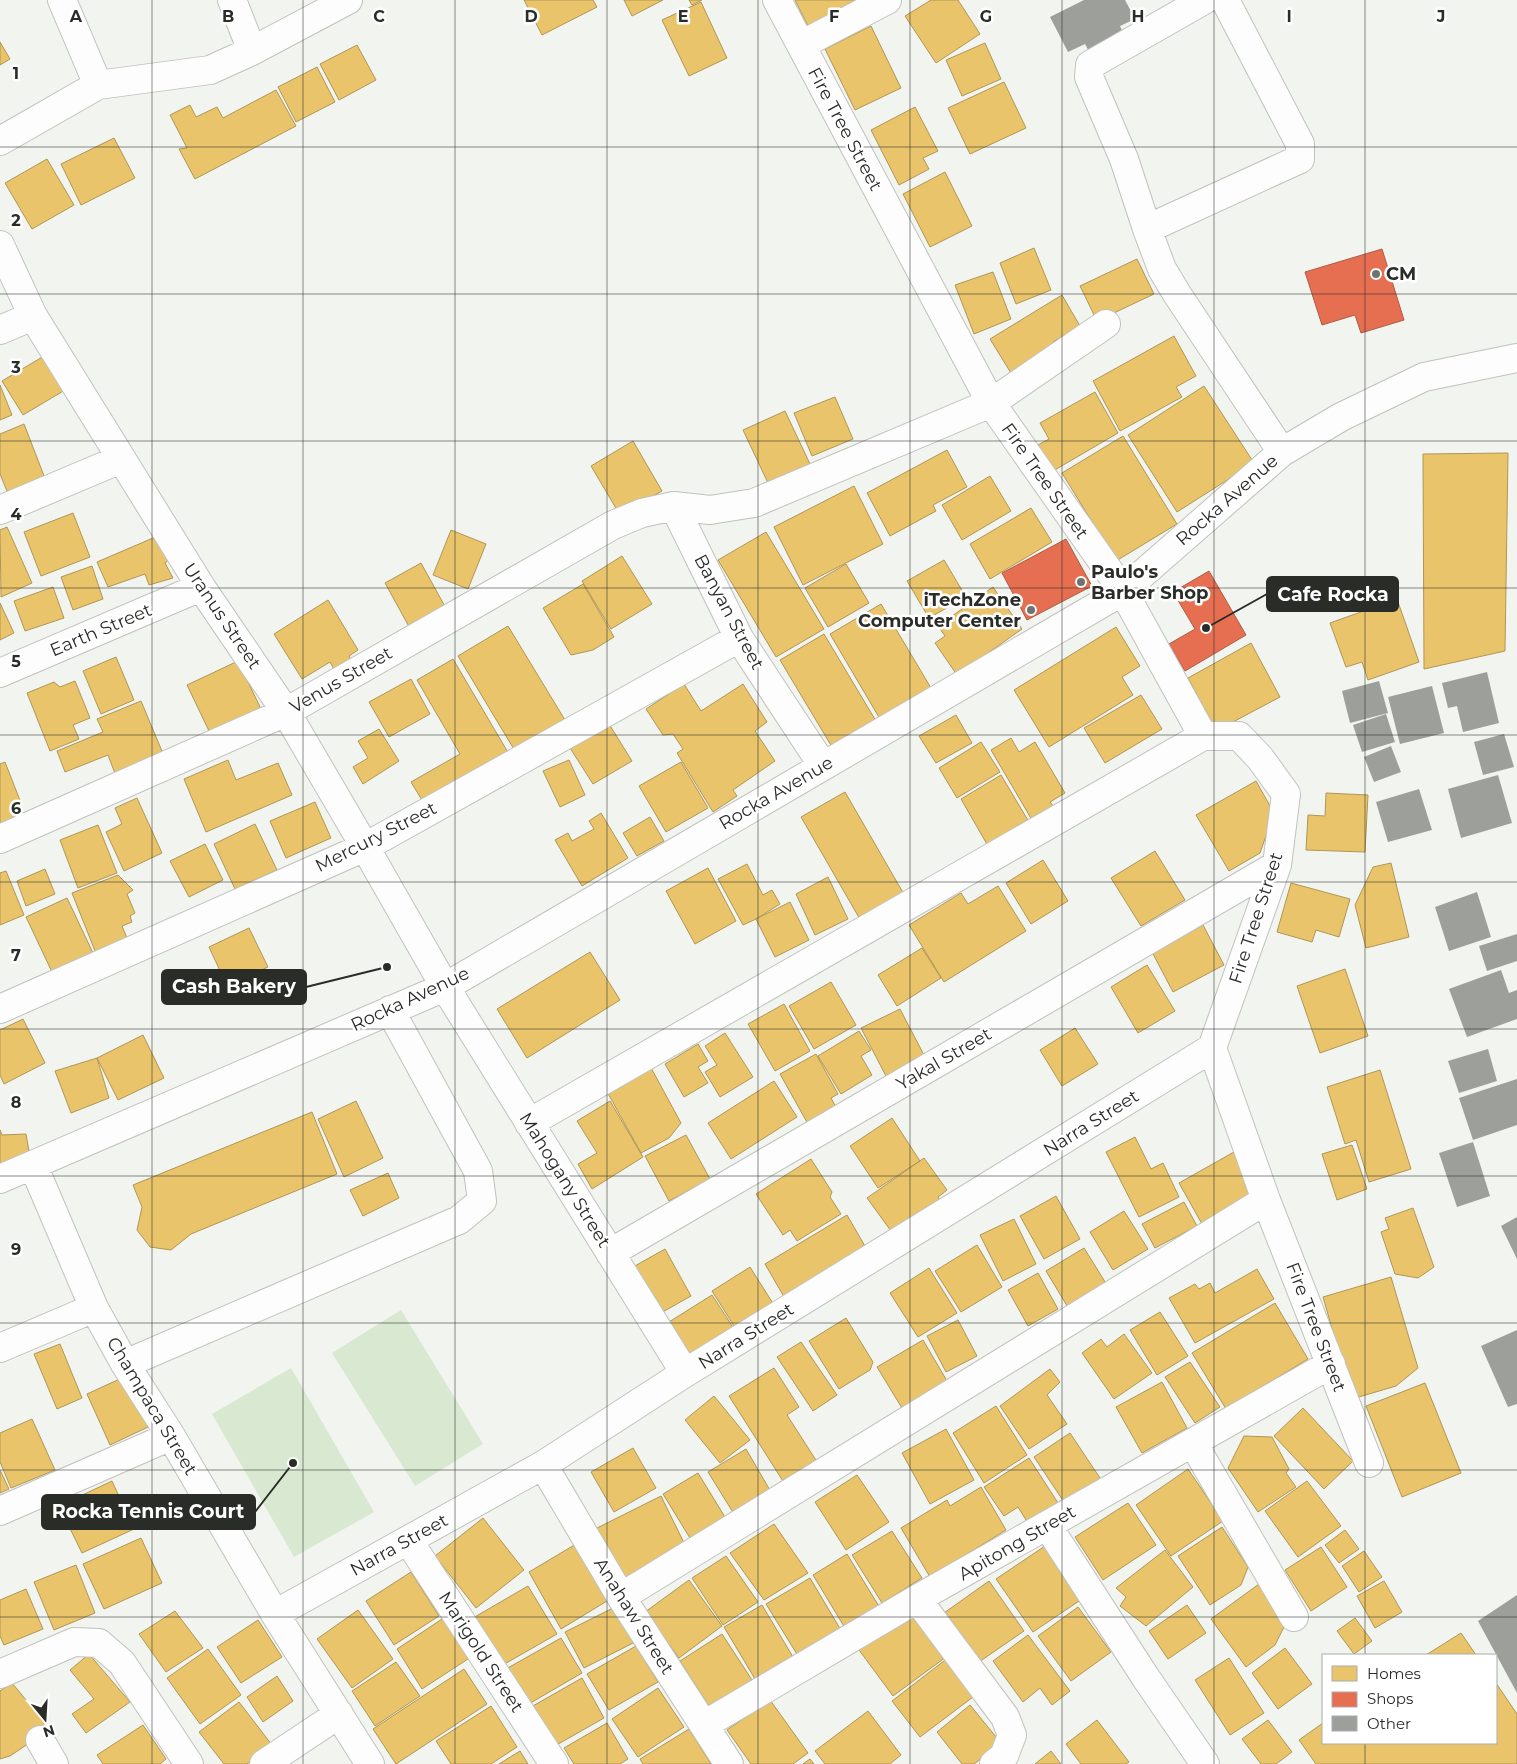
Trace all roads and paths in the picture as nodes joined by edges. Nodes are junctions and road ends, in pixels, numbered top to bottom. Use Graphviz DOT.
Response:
graph roads {
  1 [pos="62,0"];
  2 [pos="232,0"];
  3 [pos="348,0"];
  4 [pos="776,0"];
  5 [pos="887,0"];
  6 [pos="1204,0"];
  7 [pos="1225,0"];
  8 [pos="801,45"];
  9 [pos="252,51"];
  10 [pos="98,85"];
  11 [pos="0,141"];
  12 [pos="1146,229"];
  13 [pos="0,245"];
  14 [pos="33,316"];
  15 [pos="1106,324"];
  16 [pos="0,330"];
  17 [pos="1517,358"];
  18 [pos="991,404"];
  19 [pos="1282,452"];
  20 [pos="121,459"];
  21 [pos="674,506"];
  22 [pos="0,510"];
  23 [pos="201,587"];
  24 [pos="1122,591"];
  25 [pos="739,638"];
  26 [pos="0,673"];
  27 [pos="286,712"];
  28 [pos="1203,736"];
  29 [pos="823,766"];
  30 [pos="0,840"];
  31 [pos="365,847"];
  32 [pos="1277,865"];
  33 [pos="445,987"];
  34 [pos="0,1009"];
  35 [pos="390,1010"];
  36 [pos="1212,1048"];
  37 [pos="529,1123"];
  38 [pos="33,1164"];
  39 [pos="0,1179"];
  40 [pos="1266,1200"];
  41 [pos="610,1253"];
  42 [pos="94,1308"];
  43 [pos="0,1348"];
  44 [pos="125,1364"];
  45 [pos="1331,1364"];
  46 [pos="685,1373"];
  47 [pos="170,1436"];
  48 [pos="1194,1443"];
  49 [pos="1369,1463"];
  50 [pos="543,1465"];
  51 [pos="0,1511"];
  52 [pos="1047,1525"];
  53 [pos="408,1540"];
  54 [pos="620,1597"];
  55 [pos="918,1599"];
  56 [pos="275,1614"];
  57 [pos="1294,1617"];
  58 [pos="0,1674"];
  59 [pos="339,1714"];
  60 [pos="704,1725"];
  61 [pos="40,1740"];
  62 [pos="54,1764"];
  63 [pos="189,1764"];
  64 [pos="264,1764"];
  65 [pos="370,1764"];
  66 [pos="554,1764"];
  67 [pos="729,1764"];
  68 [pos="994,1764"];
  69 [pos="1205,1764"];
  1 -- 10 [label="street"];
  2 -- 9 [label="street"];
  3 -- 9 [label="street"];
  4 -- 8 [label="street, Fire Tree Street"];
  5 -- 8 [label="street"];
  6 -- 12 [label="street"];
  7 -- 12 [label="street"];
  8 -- 18 [label="street, Fire Tree Street"];
  9 -- 10 [label="street"];
  10 -- 11 [label="street"];
  12 -- 19 [label="street"];
  13 -- 14 [label="street, Uranus Street"];
  14 -- 16 [label="street"];
  14 -- 20 [label="street, Uranus Street"];
  15 -- 18 [label="street, Venus Street"];
  17 -- 19 [label="street, Rocka Avenue"];
  18 -- 21 [label="street, Venus Street"];
  18 -- 24 [label="street, Fire Tree Street"];
  19 -- 24 [label="street, Rocka Avenue"];
  20 -- 22 [label="street"];
  20 -- 23 [label="street, Uranus Street"];
  21 -- 25 [label="street, Banyan Street"];
  21 -- 27 [label="street, Venus Street"];
  23 -- 26 [label="street, Earth Street"];
  23 -- 27 [label="street, Uranus Street"];
  24 -- 28 [label="street, Fire Tree Street"];
  24 -- 29 [label="street, Rocka Avenue"];
  25 -- 29 [label="street, Banyan Street"];
  25 -- 31 [label="street, Mercury Street"];
  27 -- 30 [label="street, Venus Street"];
  27 -- 31 [label="street, Uranus Street"];
  28 -- 32 [label="street, Fire Tree Street"];
  28 -- 37 [label="street"];
  29 -- 33 [label="street, Rocka Avenue"];
  31 -- 33 [label="street, Uranus Street"];
  31 -- 34 [label="street, Mercury Street"];
  32 -- 36 [label="street, Fire Tree Street"];
  32 -- 41 [label="street, Yakal Street"];
  33 -- 35 [label="street, Rocka Avenue"];
  33 -- 37 [label="street, Mahogany Street"];
  35 -- 38 [label="street, Rocka Avenue"];
  35 -- 44 [label="street"];
  36 -- 40 [label="street, Fire Tree Street"];
  36 -- 46 [label="street, Narra Street"];
  37 -- 41 [label="street, Mahogany Street"];
  38 -- 39 [label="street, Rocka Avenue"];
  38 -- 42 [label="street, Champaca Street"];
  40 -- 45 [label="street, Fire Tree Street"];
  40 -- 54 [label="street"];
  41 -- 46 [label="street, Mahogany Street"];
  42 -- 43 [label="street"];
  42 -- 44 [label="street, Champaca Street"];
  44 -- 47 [label="street, Champaca Street"];
  45 -- 48 [label="street, Apitong Street"];
  45 -- 49 [label="street, Fire Tree Street"];
  46 -- 50 [label="street, Narra Street"];
  47 -- 51 [label="street"];
  47 -- 56 [label="street, Champaca Street"];
  48 -- 52 [label="street, Apitong Street"];
  48 -- 57 [label="street"];
  50 -- 53 [label="street, Narra Street"];
  50 -- 54 [label="street, Anahaw Street"];
  52 -- 55 [label="street, Apitong Street"];
  52 -- 69 [label="street"];
  53 -- 56 [label="street, Narra Street"];
  53 -- 66 [label="street, Marigold Street"];
  54 -- 60 [label="street, Anahaw Street"];
  55 -- 60 [label="street, Apitong Street"];
  55 -- 68 [label="street"];
  56 -- 59 [label="street, Champaca Street"];
  58 -- 63 [label="street"];
  59 -- 64 [label="street"];
  59 -- 65 [label="street, Champaca Street"];
  60 -- 67 [label="street, Anahaw Street"];
  61 -- 62 [label="street"];
}
